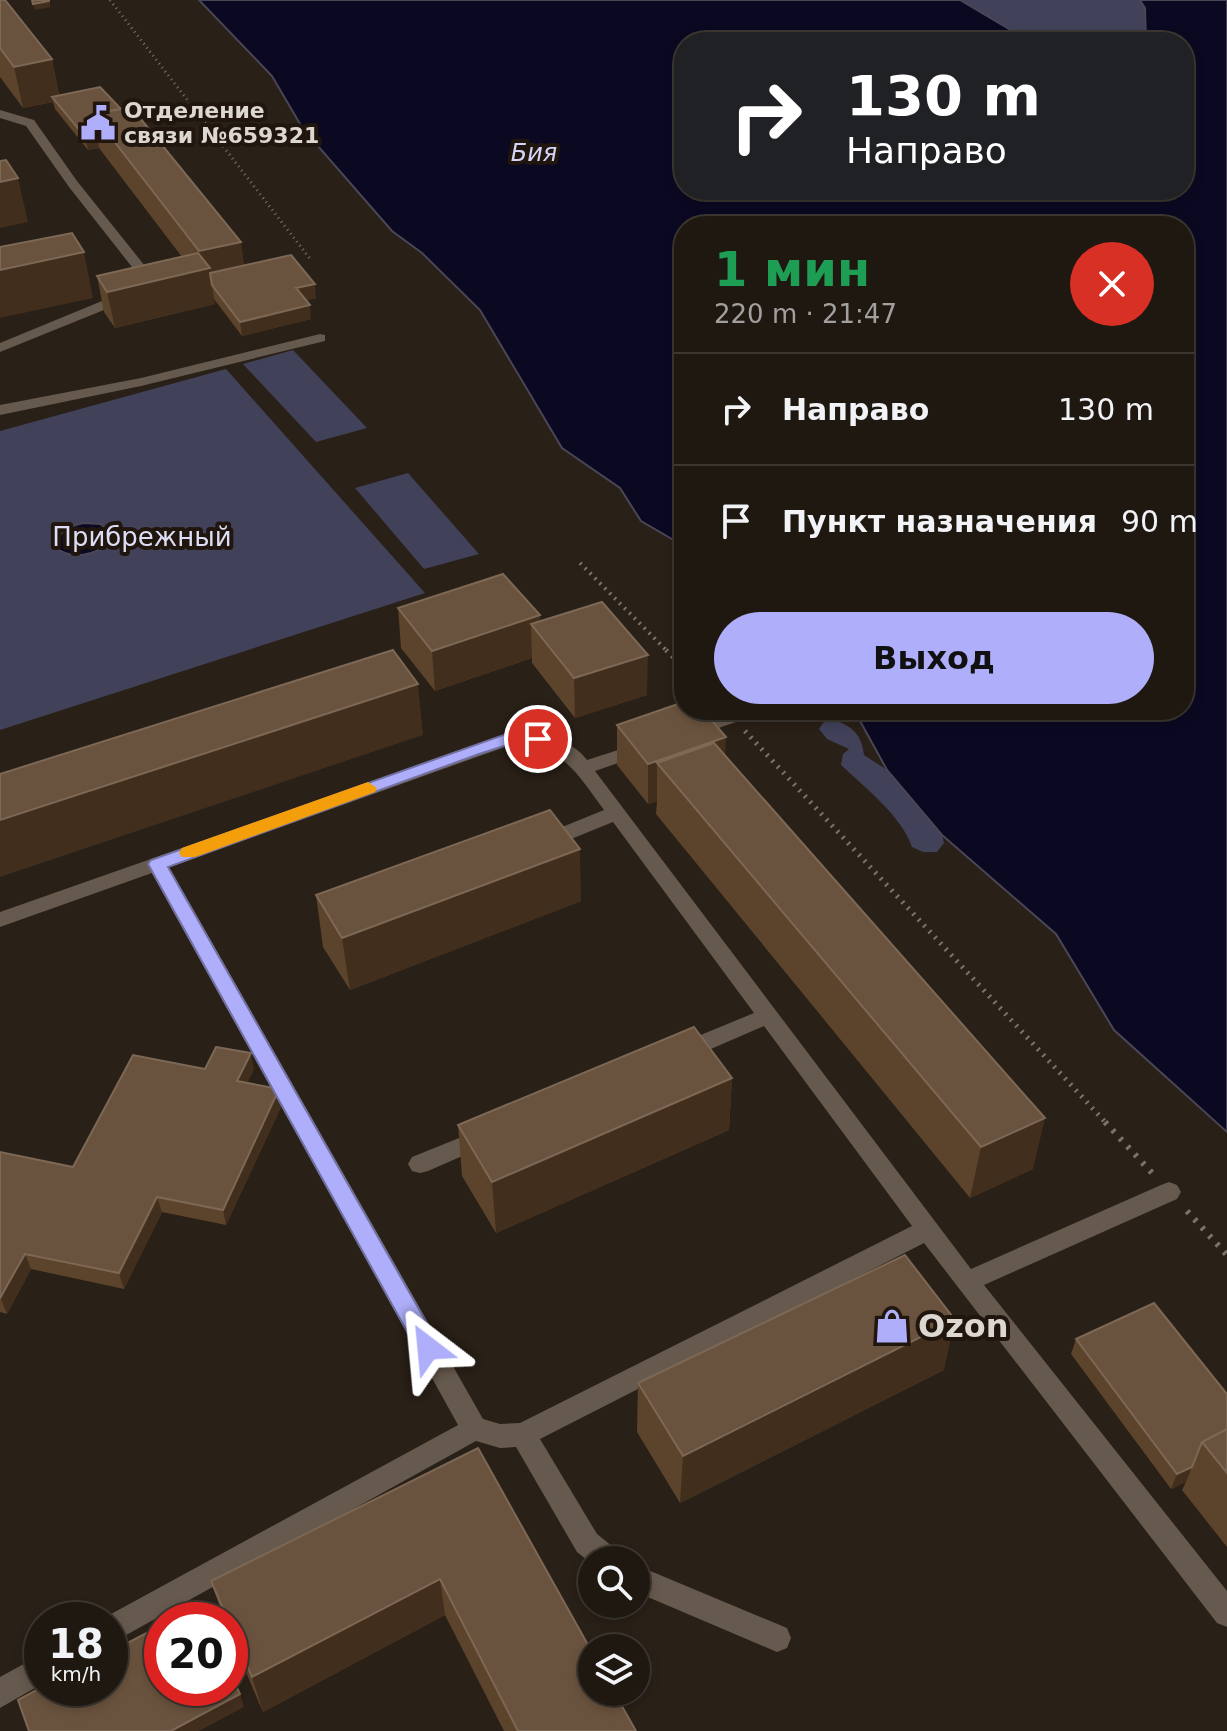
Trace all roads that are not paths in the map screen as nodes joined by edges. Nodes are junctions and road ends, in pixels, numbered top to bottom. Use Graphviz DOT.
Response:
graph roads {
  1 [pos="0,114"];
  2 [pos="320,338"];
  3 [pos="0,348"];
  4 [pos="0,410"];
  5 [pos="723,720"];
  6 [pos="583,768"];
  7 [pos="616,813"];
  8 [pos="516,853"];
  9 [pos="157,864"];
  10 [pos="0,920"];
  11 [pos="767,1016"];
  12 [pos="666,1059"];
  13 [pos="507,1127"];
  14 [pos="420,1164"];
  15 [pos="1169,1192"];
  16 [pos="928,1229"];
  17 [pos="967,1282"];
  18 [pos="474,1429"];
  19 [pos="523,1435"];
  20 [pos="591,1546"];
  21 [pos="650,1584"];
  22 [pos="1227,1613"];
  23 [pos="128,1620"];
  24 [pos="777,1638"];
  25 [pos="24,1679"];
  26 [pos="0,1694"];
  1 -- 3 [label="street"];
  2 -- 4 [label="street"];
  5 -- 6 [label="street"];
  6 -- 7 [label="street"];
  6 -- 9 [label="street"];
  7 -- 8 [label="street"];
  7 -- 11 [label="street"];
  9 -- 10 [label="street"];
  9 -- 18 [label="street"];
  11 -- 12 [label="street"];
  11 -- 16 [label="street"];
  13 -- 14 [label="street"];
  15 -- 17 [label="street"];
  16 -- 17 [label="street"];
  16 -- 19 [label="street"];
  17 -- 22 [label="street"];
  18 -- 19 [label="street"];
  18 -- 23 [label="street"];
  19 -- 20 [label="street"];
  21 -- 24 [label="street"];
  25 -- 26 [label="street"];
}
